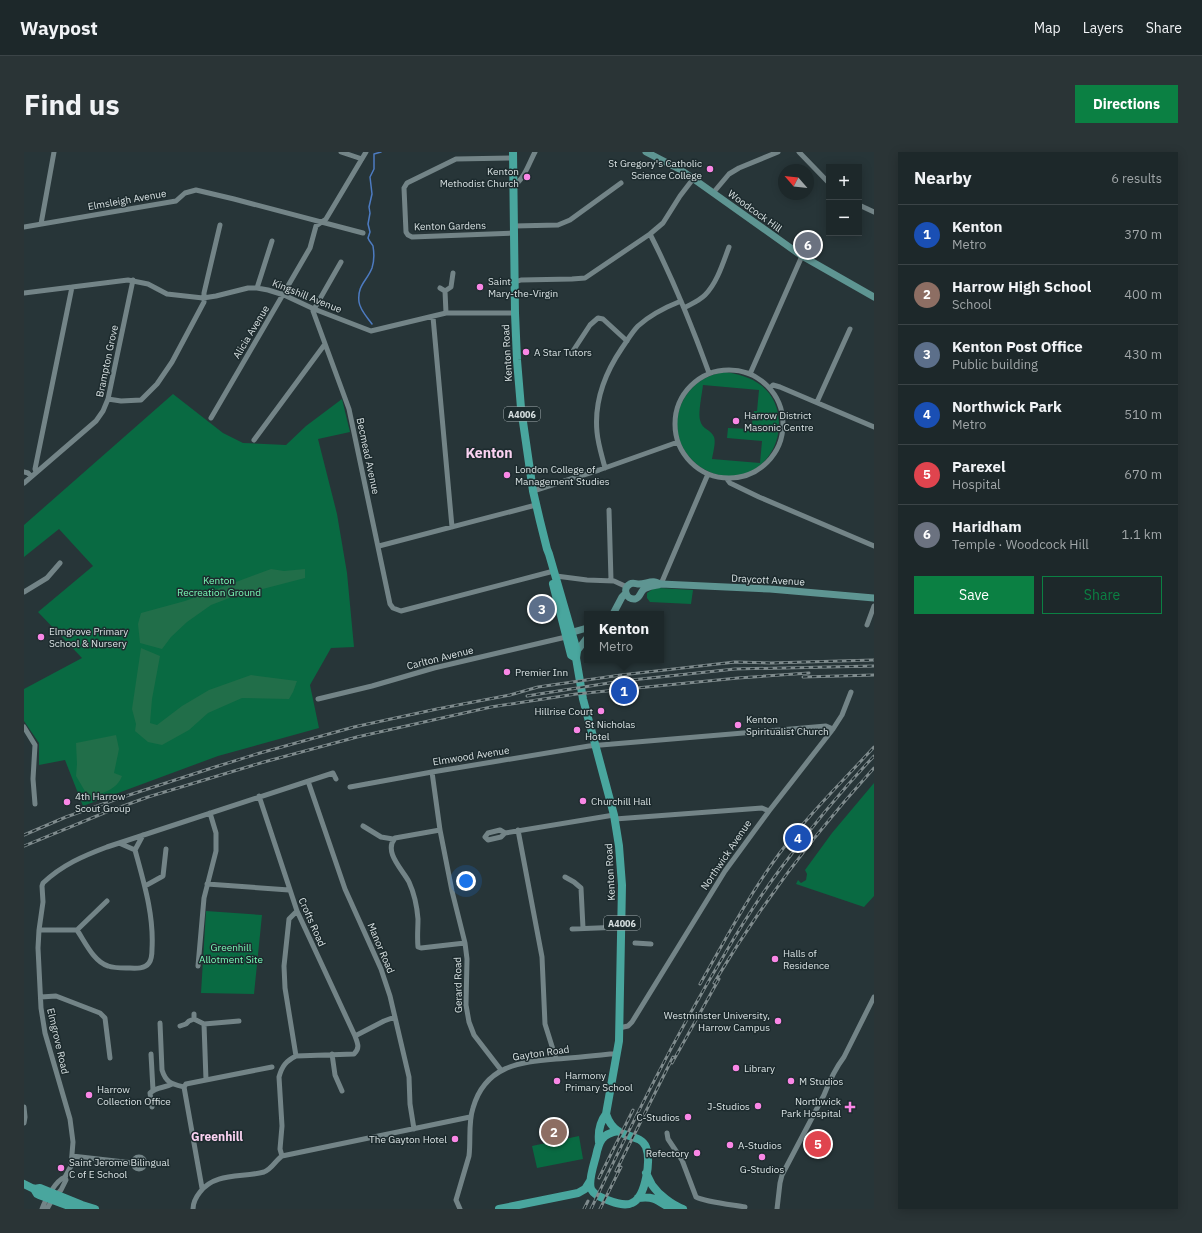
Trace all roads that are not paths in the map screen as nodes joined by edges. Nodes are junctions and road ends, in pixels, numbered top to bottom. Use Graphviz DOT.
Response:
graph roads {
  1 [pos="54,152"];
  2 [pos="342,152"];
  3 [pos="366,152"];
  4 [pos="535,152"];
  5 [pos="646,152"];
  6 [pos="778,152"];
  7 [pos="799,152"];
  8 [pos="513,155"];
  9 [pos="362,159"];
  10 [pos="693,179"];
  11 [pos="826,180"];
  12 [pos="621,183"];
  13 [pos="513,186"];
  14 [pos="713,193"];
  15 [pos="862,206"];
  16 [pos="874,212"];
  17 [pos="322,222"];
  18 [pos="41,224"];
  19 [pos="220,225"];
  20 [pos="24,227"];
  21 [pos="514,230"];
  22 [pos="363,233"];
  23 [pos="650,234"];
  24 [pos="272,241"];
  25 [pos="729,247"];
  26 [pos="802,256"];
  27 [pos="341,262"];
  28 [pos="452,273"];
  29 [pos="133,280"];
  30 [pos="514,282"];
  31 [pos="72,287"];
  32 [pos="257,288"];
  33 [pos="440,288"];
  34 [pos="445,291"];
  35 [pos="24,293"];
  36 [pos="284,295"];
  37 [pos="874,297"];
  38 [pos="204,298"];
  39 [pos="681,301"];
  40 [pos="684,308"];
  41 [pos="314,309"];
  42 [pos="515,312"];
  43 [pos="446,314"];
  44 [pos="433,317"];
  45 [pos="850,329"];
  46 [pos="626,340"];
  47 [pos="325,344"];
  48 [pos="571,354"];
  49 [pos="709,373"];
  50 [pos="750,374"];
  51 [pos="770,388"];
  52 [pos="108,399"];
  53 [pos="816,402"];
  54 [pos="211,418"];
  55 [pos="874,427"];
  56 [pos="254,440"];
  57 [pos="678,442"];
  58 [pos="604,468"];
  59 [pos="24,472"];
  60 [pos="36,472"];
  61 [pos="708,474"];
  62 [pos="32,476"];
  63 [pos="727,479"];
  64 [pos="24,483"];
  65 [pos="533,491"];
  66 [pos="536,505"];
  67 [pos="609,510"];
  68 [pos="452,527"];
  69 [pos="379,546"];
  70 [pos="874,546"];
  71 [pos="60,563"];
  72 [pos="553,574"];
  73 [pos="611,580"];
  74 [pos="662,582"];
  75 [pos="640,588"];
  76 [pos="24,592"];
  77 [pos="628,593"];
  78 [pos="874,598"];
  79 [pos="874,606"];
  80 [pos="615,611"];
  81 [pos="619,611"];
  82 [pos="867,625"];
  83 [pos="584,629"];
  84 [pos="584,633"];
  85 [pos="569,635"];
  86 [pos="584,642"];
  87 [pos="576,654"];
  88 [pos="851,692"];
  89 [pos="318,698"];
  90 [pos="24,727"];
  91 [pos="833,728"];
  92 [pos="595,745"];
  93 [pos="432,772"];
  94 [pos="336,779"];
  95 [pos="308,781"];
  96 [pos="350,787"];
  97 [pos="259,796"];
  98 [pos="35,804"];
  99 [pos="769,810"];
  100 [pos="210,813"];
  101 [pos="614,817"];
  102 [pos="363,826"];
  103 [pos="440,830"];
  104 [pos="518,830"];
  105 [pos="505,833"];
  106 [pos="143,835"];
  107 [pos="394,839"];
  108 [pos="120,843"];
  109 [pos="166,849"];
  110 [pos="135,850"];
  111 [pos="565,877"];
  112 [pos="207,884"];
  113 [pos="145,886"];
  114 [pos="289,890"];
  115 [pos="107,901"];
  116 [pos="297,911"];
  117 [pos="622,927"];
  118 [pos="583,928"];
  119 [pos="572,929"];
  120 [pos="39,930"];
  121 [pos="77,930"];
  122 [pos="465,943"];
  123 [pos="635,943"];
  124 [pos="651,944"];
  125 [pos="198,966"];
  126 [pos="41,996"];
  127 [pos="874,997"];
  128 [pos="395,1017"];
  129 [pos="239,1021"];
  130 [pos="160,1023"];
  131 [pos="204,1024"];
  132 [pos="180,1026"];
  133 [pos="619,1028"];
  134 [pos="355,1036"];
  135 [pos="151,1054"];
  136 [pos="332,1054"];
  137 [pos="617,1054"];
  138 [pos="296,1056"];
  139 [pos="110,1058"];
  140 [pos="556,1059"];
  141 [pos="272,1067"];
  142 [pos="501,1070"];
  143 [pos="206,1080"];
  144 [pos="172,1084"];
  145 [pos="184,1087"];
  146 [pos="153,1090"];
  147 [pos="342,1091"];
  148 [pos="24,1107"];
  149 [pos="152,1107"];
  150 [pos="606,1114"];
  151 [pos="470,1117"];
  152 [pos="24,1123"];
  153 [pos="414,1129"];
  154 [pos="618,1131"];
  155 [pos="667,1133"];
  156 [pos="599,1142"];
  157 [pos="72,1156"];
  158 [pos="282,1156"];
  159 [pos="132,1163"];
  160 [pos="646,1173"];
  161 [pos="590,1181"];
  162 [pos="24,1184"];
  163 [pos="202,1188"];
  164 [pos="578,1193"];
  165 [pos="594,1194"];
  166 [pos="51,1196"];
  167 [pos="612,1204"];
  168 [pos="632,1204"];
  169 [pos="745,1207"];
  170 [pos="42,1209"];
  171 [pos="47,1209"];
  172 [pos="77,1209"];
  173 [pos="95,1209"];
  174 [pos="193,1209"];
  175 [pos="460,1209"];
  176 [pos="503,1209"];
  177 [pos="671,1209"];
  178 [pos="683,1209"];
  179 [pos="777,1209"];
  1 -- 18 [label="street"];
  2 -- 9 [label="street"];
  3 -- 9 [label="street, Alicia Avenue"];
  4 -- 13 [label="street"];
  5 -- 10 [label="street, Woodcock Hill"];
  6 -- 14 [label="street"];
  7 -- 11 [label="street"];
  8 -- 13 [label="main road, Kenton Road / A4006"];
  8 -- 21 [label="street, Kenton Gardens"];
  9 -- 17 [label="street, Alicia Avenue"];
  10 -- 14 [label="street, Woodcock Hill"];
  10 -- 23 [label="street"];
  12 -- 21 [label="street"];
  13 -- 21 [label="main road, Kenton Road / A4006"];
  14 -- 26 [label="street, Woodcock Hill"];
  15 -- 16 [label="street"];
  17 -- 18 [label="street, Elmsleigh Avenue"];
  17 -- 22 [label="street, Elmsleigh Avenue"];
  17 -- 36 [label="street, Alicia Avenue"];
  18 -- 20 [label="street, Elmsleigh Avenue"];
  19 -- 38 [label="street"];
  21 -- 30 [label="main road, Kenton Road / A4006"];
  23 -- 30 [label="street"];
  23 -- 39 [label="street"];
  24 -- 32 [label="street"];
  25 -- 40 [label="street"];
  26 -- 37 [label="street, Woodcock Hill"];
  26 -- 50 [label="street"];
  27 -- 41 [label="street"];
  28 -- 34 [label="street"];
  29 -- 31 [label="street, Kingshill Avenue"];
  29 -- 38 [label="street, Kingshill Avenue"];
  29 -- 52 [label="street, Brampton Grove"];
  30 -- 42 [label="main road, Kenton Road / A4006"];
  31 -- 35 [label="street, Kingshill Avenue"];
  31 -- 60 [label="street"];
  32 -- 36 [label="street, Kingshill Avenue"];
  32 -- 38 [label="street, Kingshill Avenue"];
  33 -- 34 [label="street"];
  34 -- 43 [label="street"];
  36 -- 41 [label="street, Kingshill Avenue"];
  36 -- 54 [label="street, Alicia Avenue"];
  38 -- 52 [label="street"];
  39 -- 40 [label="street"];
  39 -- 46 [label="street"];
  40 -- 49 [label="street"];
  41 -- 44 [label="street, Kingshill Avenue"];
  41 -- 47 [label="street, Becmead Avenue"];
  42 -- 43 [label="street"];
  42 -- 65 [label="main road, Kenton Road / A4006"];
  43 -- 44 [label="street"];
  44 -- 68 [label="street"];
  45 -- 53 [label="street"];
  46 -- 48 [label="street"];
  46 -- 58 [label="street"];
  47 -- 56 [label="street"];
  47 -- 69 [label="street, Becmead Avenue"];
  49 -- 50 [label="street"];
  49 -- 57 [label="street"];
  50 -- 51 [label="street"];
  51 -- 53 [label="street"];
  51 -- 63 [label="street"];
  52 -- 60 [label="street, Brampton Grove"];
  53 -- 55 [label="street"];
  57 -- 58 [label="street"];
  57 -- 61 [label="street"];
  58 -- 65 [label="street"];
  59 -- 62 [label="street"];
  60 -- 62 [label="street, Brampton Grove"];
  61 -- 63 [label="street"];
  61 -- 74 [label="street"];
  62 -- 64 [label="street, Brampton Grove"];
  63 -- 70 [label="street"];
  65 -- 66 [label="main road, Kenton Road / A4006"];
  66 -- 68 [label="street"];
  66 -- 72 [label="main road, Kenton Road / A4006"];
  67 -- 73 [label="street"];
  68 -- 69 [label="street"];
  69 -- 72 [label="street, Becmead Avenue"];
  71 -- 76 [label="street"];
  72 -- 73 [label="street"];
  72 -- 85 [label="main road, Kenton Road / A4006"];
  73 -- 77 [label="street"];
  74 -- 75 [label="street, Draycott Avenue"];
  74 -- 78 [label="street, Draycott Avenue"];
  75 -- 77 [label="street, Draycott Avenue"];
  75 -- 77 [label="street, Draycott Avenue"];
  77 -- 80 [label="street"];
  77 -- 81 [label="street"];
  79 -- 82 [label="street"];
  83 -- 85 [label="street"];
  84 -- 85 [label="street"];
  85 -- 87 [label="main road, Kenton Road / A4006"];
  85 -- 89 [label="street, Carlton Avenue"];
  86 -- 87 [label="street"];
  87 -- 92 [label="main road, Kenton Road / A4006"];
  88 -- 91 [label="street, Northwick Avenue"];
  90 -- 98 [label="street"];
  91 -- 92 [label="street, Elmwood Avenue"];
  91 -- 99 [label="street, Northwick Avenue"];
  92 -- 93 [label="street, Elmwood Avenue"];
  92 -- 101 [label="main road, Kenton Road / A4006"];
  93 -- 96 [label="street, Elmwood Avenue"];
  93 -- 103 [label="street, Gerard Road"];
  94 -- 95 [label="street"];
  95 -- 97 [label="street"];
  95 -- 128 [label="street, Manor Road"];
  97 -- 100 [label="street"];
  97 -- 114 [label="street, Crofts Road"];
  99 -- 101 [label="street"];
  99 -- 133 [label="street, Northwick Avenue"];
  100 -- 106 [label="street"];
  100 -- 112 [label="street"];
  101 -- 104 [label="street"];
  101 -- 117 [label="main road, Kenton Road / A4006"];
  102 -- 107 [label="street"];
  103 -- 107 [label="street"];
  103 -- 122 [label="street, Gerard Road"];
  104 -- 105 [label="street"];
  104 -- 140 [label="street"];
  106 -- 108 [label="street"];
  106 -- 110 [label="street"];
  107 -- 122 [label="street"];
  108 -- 110 [label="street"];
  108 -- 120 [label="street, Elmgrove Road"];
  109 -- 113 [label="street"];
  110 -- 113 [label="street"];
  111 -- 118 [label="street"];
  112 -- 114 [label="street"];
  112 -- 125 [label="street"];
  113 -- 121 [label="street"];
  114 -- 116 [label="street, Crofts Road"];
  115 -- 121 [label="street"];
  116 -- 134 [label="street, Crofts Road"];
  116 -- 138 [label="street"];
  117 -- 118 [label="street"];
  117 -- 133 [label="main road, Kenton Road / A4006"];
  118 -- 119 [label="street"];
  120 -- 121 [label="street"];
  120 -- 126 [label="street, Elmgrove Road"];
  122 -- 142 [label="street, Gerard Road"];
  123 -- 124 [label="street"];
  126 -- 139 [label="street"];
  126 -- 157 [label="street, Elmgrove Road"];
  127 -- 179 [label="street"];
  128 -- 134 [label="street"];
  128 -- 153 [label="street, Manor Road"];
  129 -- 131 [label="street"];
  130 -- 144 [label="street"];
  131 -- 132 [label="street"];
  131 -- 143 [label="street"];
  133 -- 137 [label="main road, Kenton Road / A4006"];
  134 -- 136 [label="street, Crofts Road"];
  135 -- 146 [label="street"];
  136 -- 138 [label="street"];
  136 -- 147 [label="street"];
  137 -- 140 [label="street, Gayton Road"];
  137 -- 150 [label="main road, Kenton Road / A4006"];
  138 -- 158 [label="street"];
  140 -- 142 [label="street, Gayton Road"];
  141 -- 143 [label="street"];
  142 -- 151 [label="street, Gayton Road"];
  143 -- 145 [label="street"];
  144 -- 145 [label="street"];
  144 -- 146 [label="street"];
  145 -- 163 [label="street"];
  146 -- 149 [label="street"];
  148 -- 152 [label="street"];
  150 -- 154 [label="main road"];
  150 -- 156 [label="main road, Kenton Road / A4006"];
  151 -- 153 [label="street"];
  151 -- 175 [label="street, Gayton Road"];
  153 -- 158 [label="street"];
  154 -- 156 [label="main road"];
  154 -- 160 [label="main road"];
  155 -- 169 [label="street"];
  156 -- 161 [label="main road"];
  157 -- 159 [label="street"];
  157 -- 166 [label="street, Elmgrove Road"];
  158 -- 163 [label="street"];
  160 -- 168 [label="main road"];
  160 -- 178 [label="main road"];
  161 -- 164 [label="main road"];
  161 -- 165 [label="main road"];
  162 -- 166 [label="main road"];
  163 -- 174 [label="street"];
  164 -- 165 [label="main road"];
  164 -- 176 [label="main road"];
  165 -- 167 [label="main road"];
  166 -- 170 [label="street"];
  166 -- 171 [label="street"];
  166 -- 172 [label="main road"];
  166 -- 173 [label="main road"];
  167 -- 168 [label="main road"];
  168 -- 177 [label="main road"];
}
